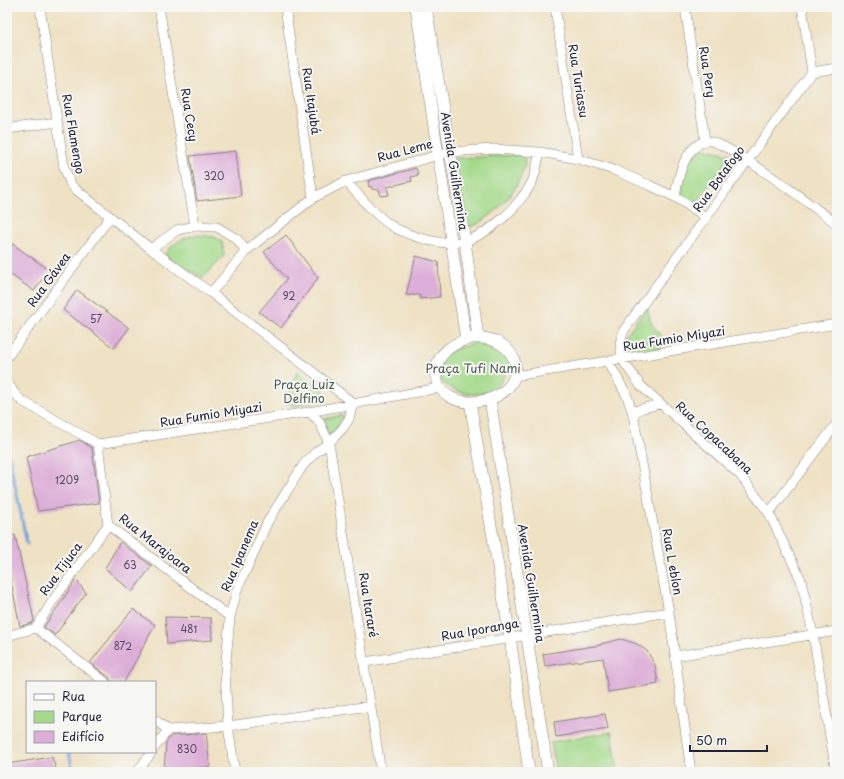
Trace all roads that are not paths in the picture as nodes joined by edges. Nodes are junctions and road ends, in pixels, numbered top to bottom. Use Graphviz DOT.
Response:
graph roads {
  1 [pos="40,7"];
  2 [pos="159,7"];
  3 [pos="286,7"];
  4 [pos="416,7"];
  5 [pos="426,7"];
  6 [pos="462,7"];
  7 [pos="476,7"];
  8 [pos="555,7"];
  9 [pos="685,7"];
  10 [pos="802,7"];
  11 [pos="837,68"];
  12 [pos="812,72"];
  13 [pos="58,122"];
  14 [pos="7,129"];
  15 [pos="705,140"];
  16 [pos="540,152"];
  17 [pos="443,153"];
  18 [pos="578,158"];
  19 [pos="748,160"];
  20 [pos="346,181"];
  21 [pos="313,198"];
  22 [pos="675,198"];
  23 [pos="110,217"];
  24 [pos="706,217"];
  25 [pos="837,224"];
  26 [pos="195,226"];
  27 [pos="464,241"];
  28 [pos="451,242"];
  29 [pos="151,250"];
  30 [pos="246,251"];
  31 [pos="212,293"];
  32 [pos="837,324"];
  33 [pos="478,338"];
  34 [pos="466,340"];
  35 [pos="7,357"];
  36 [pos="622,359"];
  37 [pos="608,361"];
  38 [pos="515,376"];
  39 [pos="7,381"];
  40 [pos="439,388"];
  41 [pos="490,399"];
  42 [pos="470,402"];
  43 [pos="353,403"];
  44 [pos="660,404"];
  45 [pos="309,412"];
  46 [pos="633,414"];
  47 [pos="837,423"];
  48 [pos="329,443"];
  49 [pos="98,444"];
  50 [pos="769,513"];
  51 [pos="108,525"];
  52 [pos="669,612"];
  53 [pos="230,617"];
  54 [pos="36,628"];
  55 [pos="837,631"];
  56 [pos="813,634"];
  57 [pos="526,635"];
  58 [pos="7,636"];
  59 [pos="510,637"];
  60 [pos="675,656"];
  61 [pos="365,662"];
  62 [pos="104,681"];
  63 [pos="370,706"];
  64 [pos="156,721"];
  65 [pos="228,726"];
  66 [pos="168,730"];
  67 [pos="156,746"];
  68 [pos="151,753"];
  69 [pos="137,772"];
  70 [pos="235,772"];
  71 [pos="381,772"];
  72 [pos="529,772"];
  73 [pos="548,772"];
  74 [pos="691,772"];
  75 [pos="836,772"];
  1 -- 13 [label="street, Rua Flamengo"];
  2 -- 26 [label="street, Rua Cecy"];
  3 -- 21 [label="street, Rua Itajubá"];
  4 -- 17 [label="street, Avenida Guilhermina"];
  5 -- 17 [label="street, Avenida Guilhermina"];
  6 -- 7 [label="lane"];
  8 -- 18 [label="street, Rua Turiassu"];
  9 -- 15 [label="street, Rua Pery"];
  10 -- 12 [label="street"];
  11 -- 12 [label="street"];
  12 -- 19 [label="street, Rua Botafogo"];
  13 -- 14 [label="street"];
  13 -- 23 [label="street, Rua Flamengo"];
  15 -- 19 [label="street"];
  15 -- 22 [label="street"];
  16 -- 17 [label="street, Rua Leme"];
  16 -- 18 [label="street, Rua Leme"];
  16 -- 27 [label="street"];
  17 -- 20 [label="street, Rua Leme"];
  17 -- 27 [label="street, Avenida Guilhermina"];
  17 -- 28 [label="street, Avenida Guilhermina"];
  18 -- 22 [label="street, Rua Leme"];
  19 -- 24 [label="street, Rua Botafogo"];
  19 -- 25 [label="street"];
  20 -- 21 [label="street, Rua Leme"];
  20 -- 28 [label="street"];
  21 -- 30 [label="street, Rua Leme"];
  22 -- 24 [label="street, Rua Leme"];
  23 -- 29 [label="street, Rua Flamengo"];
  23 -- 35 [label="street, Rua Gávea"];
  24 -- 36 [label="street, Rua Botafogo"];
  26 -- 29 [label="street"];
  26 -- 30 [label="street"];
  27 -- 28 [label="street"];
  27 -- 33 [label="street, Avenida Guilhermina"];
  28 -- 34 [label="street, Avenida Guilhermina"];
  29 -- 31 [label="street, Rua Flamengo"];
  30 -- 31 [label="street, Rua Leme"];
  31 -- 43 [label="street"];
  32 -- 36 [label="street, Rua Fumio Miyazi"];
  33 -- 34 [label="street"];
  33 -- 38 [label="street"];
  34 -- 40 [label="street"];
  36 -- 37 [label="street, Rua Fumio Miyazi"];
  36 -- 44 [label="street, Rua Copacabana"];
  37 -- 38 [label="street, Rua Fumio Miyazi"];
  37 -- 46 [label="street, Rua L eblon"];
  38 -- 41 [label="street"];
  39 -- 49 [label="street"];
  40 -- 42 [label="street"];
  40 -- 43 [label="street, Rua Fumio Miyazi"];
  41 -- 42 [label="street"];
  41 -- 57 [label="street, Avenida Guilhermina"];
  42 -- 59 [label="street"];
  43 -- 45 [label="street, Rua Fumio Miyazi"];
  43 -- 48 [label="street, Rua Ipanema"];
  44 -- 46 [label="street"];
  44 -- 50 [label="street, Rua Copacabana"];
  45 -- 48 [label="street, Rua Itararé"];
  45 -- 49 [label="street, Rua Fumio Miyazi"];
  46 -- 52 [label="street, Rua L eblon"];
  47 -- 50 [label="street"];
  48 -- 53 [label="street, Rua Ipanema"];
  48 -- 61 [label="street, Rua Itararé"];
  49 -- 51 [label="street, Rua Marajoara"];
  50 -- 56 [label="street, Rua Copacabana"];
  51 -- 53 [label="street, Rua Marajoara"];
  51 -- 54 [label="street, Rua Tijuca"];
  52 -- 57 [label="street, Rua Iporanga"];
  52 -- 60 [label="street, Rua L eblon"];
  53 -- 65 [label="street, Rua Ipanema"];
  54 -- 58 [label="street"];
  54 -- 62 [label="street"];
  55 -- 56 [label="street"];
  56 -- 60 [label="street"];
  56 -- 75 [label="street, Rua Copacabana"];
  57 -- 59 [label="street, Rua Iporanga"];
  57 -- 73 [label="street, Avenida Guilhermina"];
  59 -- 61 [label="street, Rua Iporanga"];
  59 -- 72 [label="street"];
  60 -- 74 [label="street, Rua L eblon"];
  61 -- 63 [label="street, Rua Itararé"];
  63 -- 65 [label="street"];
  63 -- 71 [label="street, Rua Itararé"];
  64 -- 66 [label="street"];
  65 -- 66 [label="street"];
  65 -- 70 [label="street, Rua Ipanema"];
  66 -- 67 [label="street"];
  68 -- 69 [label="street"];
}
